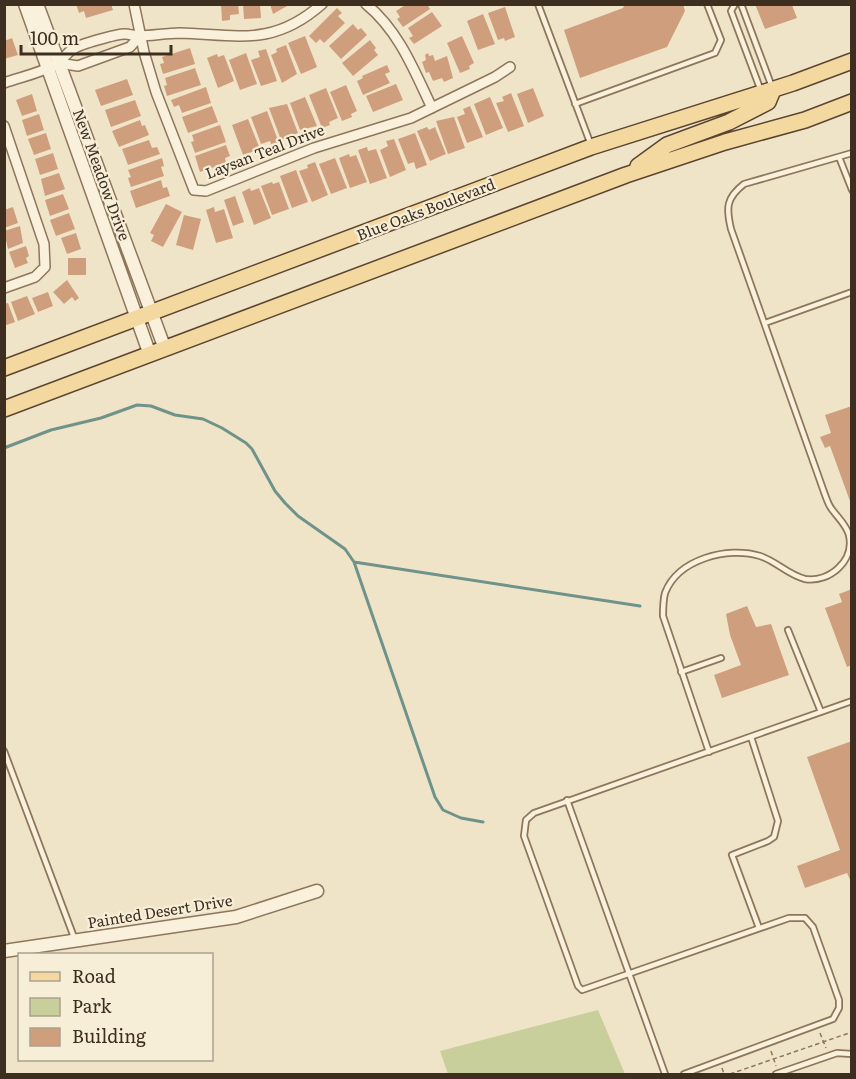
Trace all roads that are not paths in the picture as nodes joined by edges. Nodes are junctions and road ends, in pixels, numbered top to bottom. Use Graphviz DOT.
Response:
graph roads {
  1 [pos="25,4"];
  2 [pos="37,4"];
  3 [pos="134,4"];
  4 [pos="322,4"];
  5 [pos="366,4"];
  6 [pos="538,4"];
  7 [pos="707,4"];
  8 [pos="735,4"];
  9 [pos="741,4"];
  10 [pos="140,36"];
  11 [pos="102,39"];
  12 [pos="107,55"];
  13 [pos="852,61"];
  14 [pos="53,66"];
  15 [pos="510,67"];
  16 [pos="4,83"];
  17 [pos="767,91"];
  18 [pos="852,102"];
  19 [pos="575,104"];
  20 [pos="432,108"];
  21 [pos="4,126"];
  22 [pos="591,147"];
  23 [pos="852,153"];
  24 [pos="839,157"];
  25 [pos="626,175"];
  26 [pos="852,190"];
  27 [pos="4,288"];
  28 [pos="852,292"];
  29 [pos="152,313"];
  30 [pos="137,319"];
  31 [pos="765,323"];
  32 [pos="165,349"];
  33 [pos="150,354"];
  34 [pos="4,368"];
  35 [pos="4,409"];
  36 [pos="788,630"];
  37 [pos="721,658"];
  38 [pos="681,672"];
  39 [pos="852,701"];
  40 [pos="821,712"];
  41 [pos="751,738"];
  42 [pos="4,751"];
  43 [pos="708,752"];
  44 [pos="567,800"];
  45 [pos="317,891"];
  46 [pos="759,927"];
  47 [pos="76,941"];
  48 [pos="4,951"];
  49 [pos="630,974"];
  50 [pos="852,1054"];
  51 [pos="665,1074"];
  52 [pos="684,1074"];
  53 [pos="777,1074"];
  1 -- 14 [label="street, New Meadow Drive"];
  2 -- 14 [label="street, New Meadow Drive"];
  3 -- 10 [label="street"];
  4 -- 10 [label="street"];
  5 -- 20 [label="street"];
  6 -- 19 [label="lane"];
  7 -- 19 [label="lane"];
  8 -- 17 [label="lane"];
  9 -- 17 [label="lane"];
  10 -- 11 [label="street"];
  10 -- 12 [label="street"];
  10 -- 20 [label="street, Laysan Teal Drive"];
  11 -- 12 [label="street"];
  11 -- 14 [label="street"];
  12 -- 14 [label="street"];
  13 -- 17 [label="main road, Blue Oaks Boulevard"];
  14 -- 16 [label="street"];
  14 -- 29 [label="street, New Meadow Drive"];
  14 -- 30 [label="street, New Meadow Drive"];
  15 -- 20 [label="street"];
  17 -- 22 [label="main road, Blue Oaks Boulevard"];
  17 -- 25 [label="main road"];
  18 -- 25 [label="main road"];
  19 -- 22 [label="lane"];
  21 -- 27 [label="street"];
  22 -- 29 [label="main road, Blue Oaks Boulevard"];
  23 -- 24 [label="lane"];
  24 -- 26 [label="lane"];
  24 -- 31 [label="lane"];
  25 -- 32 [label="main road"];
  28 -- 31 [label="lane"];
  29 -- 30 [label="main road, Blue Oaks Boulevard"];
  29 -- 32 [label="street, New Meadow Drive"];
  30 -- 33 [label="street, New Meadow Drive"];
  30 -- 34 [label="main road, Blue Oaks Boulevard"];
  31 -- 38 [label="lane"];
  32 -- 33 [label="main road"];
  33 -- 35 [label="main road"];
  36 -- 40 [label="lane"];
  37 -- 38 [label="lane"];
  38 -- 43 [label="lane"];
  39 -- 40 [label="lane"];
  40 -- 41 [label="lane"];
  41 -- 43 [label="lane"];
  41 -- 46 [label="lane"];
  42 -- 47 [label="lane"];
  43 -- 44 [label="lane"];
  44 -- 49 [label="lane"];
  44 -- 49 [label="lane"];
  45 -- 47 [label="street, Painted Desert Drive"];
  46 -- 49 [label="lane"];
  46 -- 52 [label="lane"];
  47 -- 48 [label="street, Painted Desert Drive"];
  49 -- 51 [label="lane"];
  50 -- 53 [label="lane"];
}
